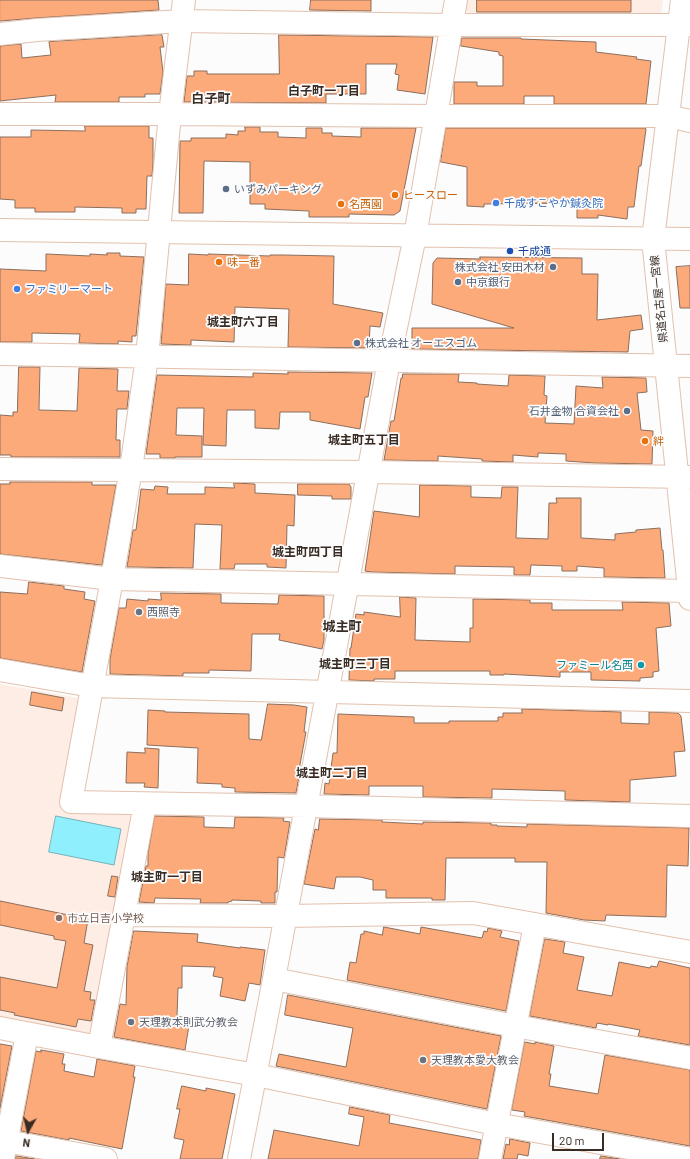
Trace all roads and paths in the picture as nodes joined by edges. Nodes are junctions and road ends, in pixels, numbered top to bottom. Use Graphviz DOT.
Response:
graph roads {
  1 [pos="456,0"];
  2 [pos="682,0"];
  3 [pos="183,10"];
  4 [pos="451,25"];
  5 [pos="684,25"];
  6 [pos="0,34"];
  7 [pos="0,114"];
  8 [pos="170,114"];
  9 [pos="435,116"];
  10 [pos="668,116"];
  11 [pos="690,121"];
  12 [pos="0,230"];
  13 [pos="159,232"];
  14 [pos="415,236"];
  15 [pos="653,239"];
  16 [pos="690,239"];
  17 [pos="0,354"];
  18 [pos="147,357"];
  19 [pos="389,361"];
  20 [pos="666,366"];
  21 [pos="690,366"];
  22 [pos="0,469"];
  23 [pos="131,469"];
  24 [pos="368,472"];
  25 [pos="684,476"];
  26 [pos="0,566"];
  27 [pos="112,579"];
  28 [pos="348,583"];
  29 [pos="690,593"];
  30 [pos="0,670"];
  31 [pos="92,686"];
  32 [pos="328,691"];
  33 [pos="690,701"];
  34 [pos="145,804"];
  35 [pos="306,806"];
  36 [pos="690,816"];
  37 [pos="125,915"];
  38 [pos="286,916"];
  39 [pos="535,924"];
  40 [pos="690,952"];
  41 [pos="274,979"];
  42 [pos="515,1026"];
  43 [pos="0,1028"];
  44 [pos="27,1034"];
  45 [pos="99,1047"];
  46 [pos="690,1058"];
  47 [pos="256,1075"];
  48 [pos="496,1124"];
  49 [pos="3,1147"];
  50 [pos="106,1159"];
  51 [pos="239,1159"];
  52 [pos="490,1159"];
  53 [pos="690,1159"];
  1 -- 4 [label="street"];
  2 -- 5 [label="street, 県道名古屋一宮線"];
  3 -- 4 [label="street"];
  3 -- 6 [label="street"];
  3 -- 8 [label="street"];
  4 -- 5 [label="street"];
  4 -- 9 [label="street"];
  5 -- 10 [label="street, 県道名古屋一宮線"];
  7 -- 8 [label="street"];
  8 -- 9 [label="street"];
  8 -- 13 [label="street"];
  9 -- 10 [label="street"];
  9 -- 14 [label="street"];
  10 -- 11 [label="street"];
  10 -- 15 [label="street, 県道名古屋一宮線"];
  12 -- 13 [label="street"];
  13 -- 14 [label="street"];
  13 -- 18 [label="street"];
  14 -- 15 [label="street"];
  14 -- 19 [label="street"];
  15 -- 16 [label="street"];
  15 -- 20 [label="street, 県道名古屋一宮線"];
  17 -- 18 [label="street"];
  18 -- 19 [label="street"];
  18 -- 23 [label="street"];
  19 -- 20 [label="street"];
  19 -- 24 [label="street"];
  20 -- 21 [label="street"];
  20 -- 25 [label="street, 県道名古屋一宮線"];
  22 -- 23 [label="street"];
  23 -- 24 [label="street"];
  23 -- 27 [label="street"];
  24 -- 25 [label="street"];
  24 -- 28 [label="street"];
  25 -- 29 [label="street, 県道名古屋一宮線"];
  26 -- 27 [label="street"];
  27 -- 28 [label="street"];
  27 -- 31 [label="street"];
  28 -- 29 [label="street"];
  28 -- 32 [label="street"];
  30 -- 31 [label="street"];
  31 -- 32 [label="street"];
  31 -- 34 [label="street"];
  32 -- 33 [label="street"];
  32 -- 35 [label="street"];
  34 -- 35 [label="street"];
  34 -- 37 [label="street"];
  35 -- 36 [label="street"];
  35 -- 38 [label="street"];
  37 -- 38 [label="street"];
  37 -- 45 [label="street"];
  38 -- 39 [label="street"];
  38 -- 41 [label="street"];
  39 -- 40 [label="street"];
  39 -- 42 [label="street"];
  41 -- 42 [label="street"];
  41 -- 47 [label="street"];
  42 -- 46 [label="street"];
  42 -- 48 [label="street"];
  43 -- 44 [label="street"];
  44 -- 45 [label="street"];
  44 -- 49 [label="street"];
  45 -- 47 [label="street"];
  47 -- 48 [label="street"];
  47 -- 51 [label="street"];
  48 -- 52 [label="street"];
  48 -- 53 [label="street"];
  49 -- 50 [label="street"];
}
